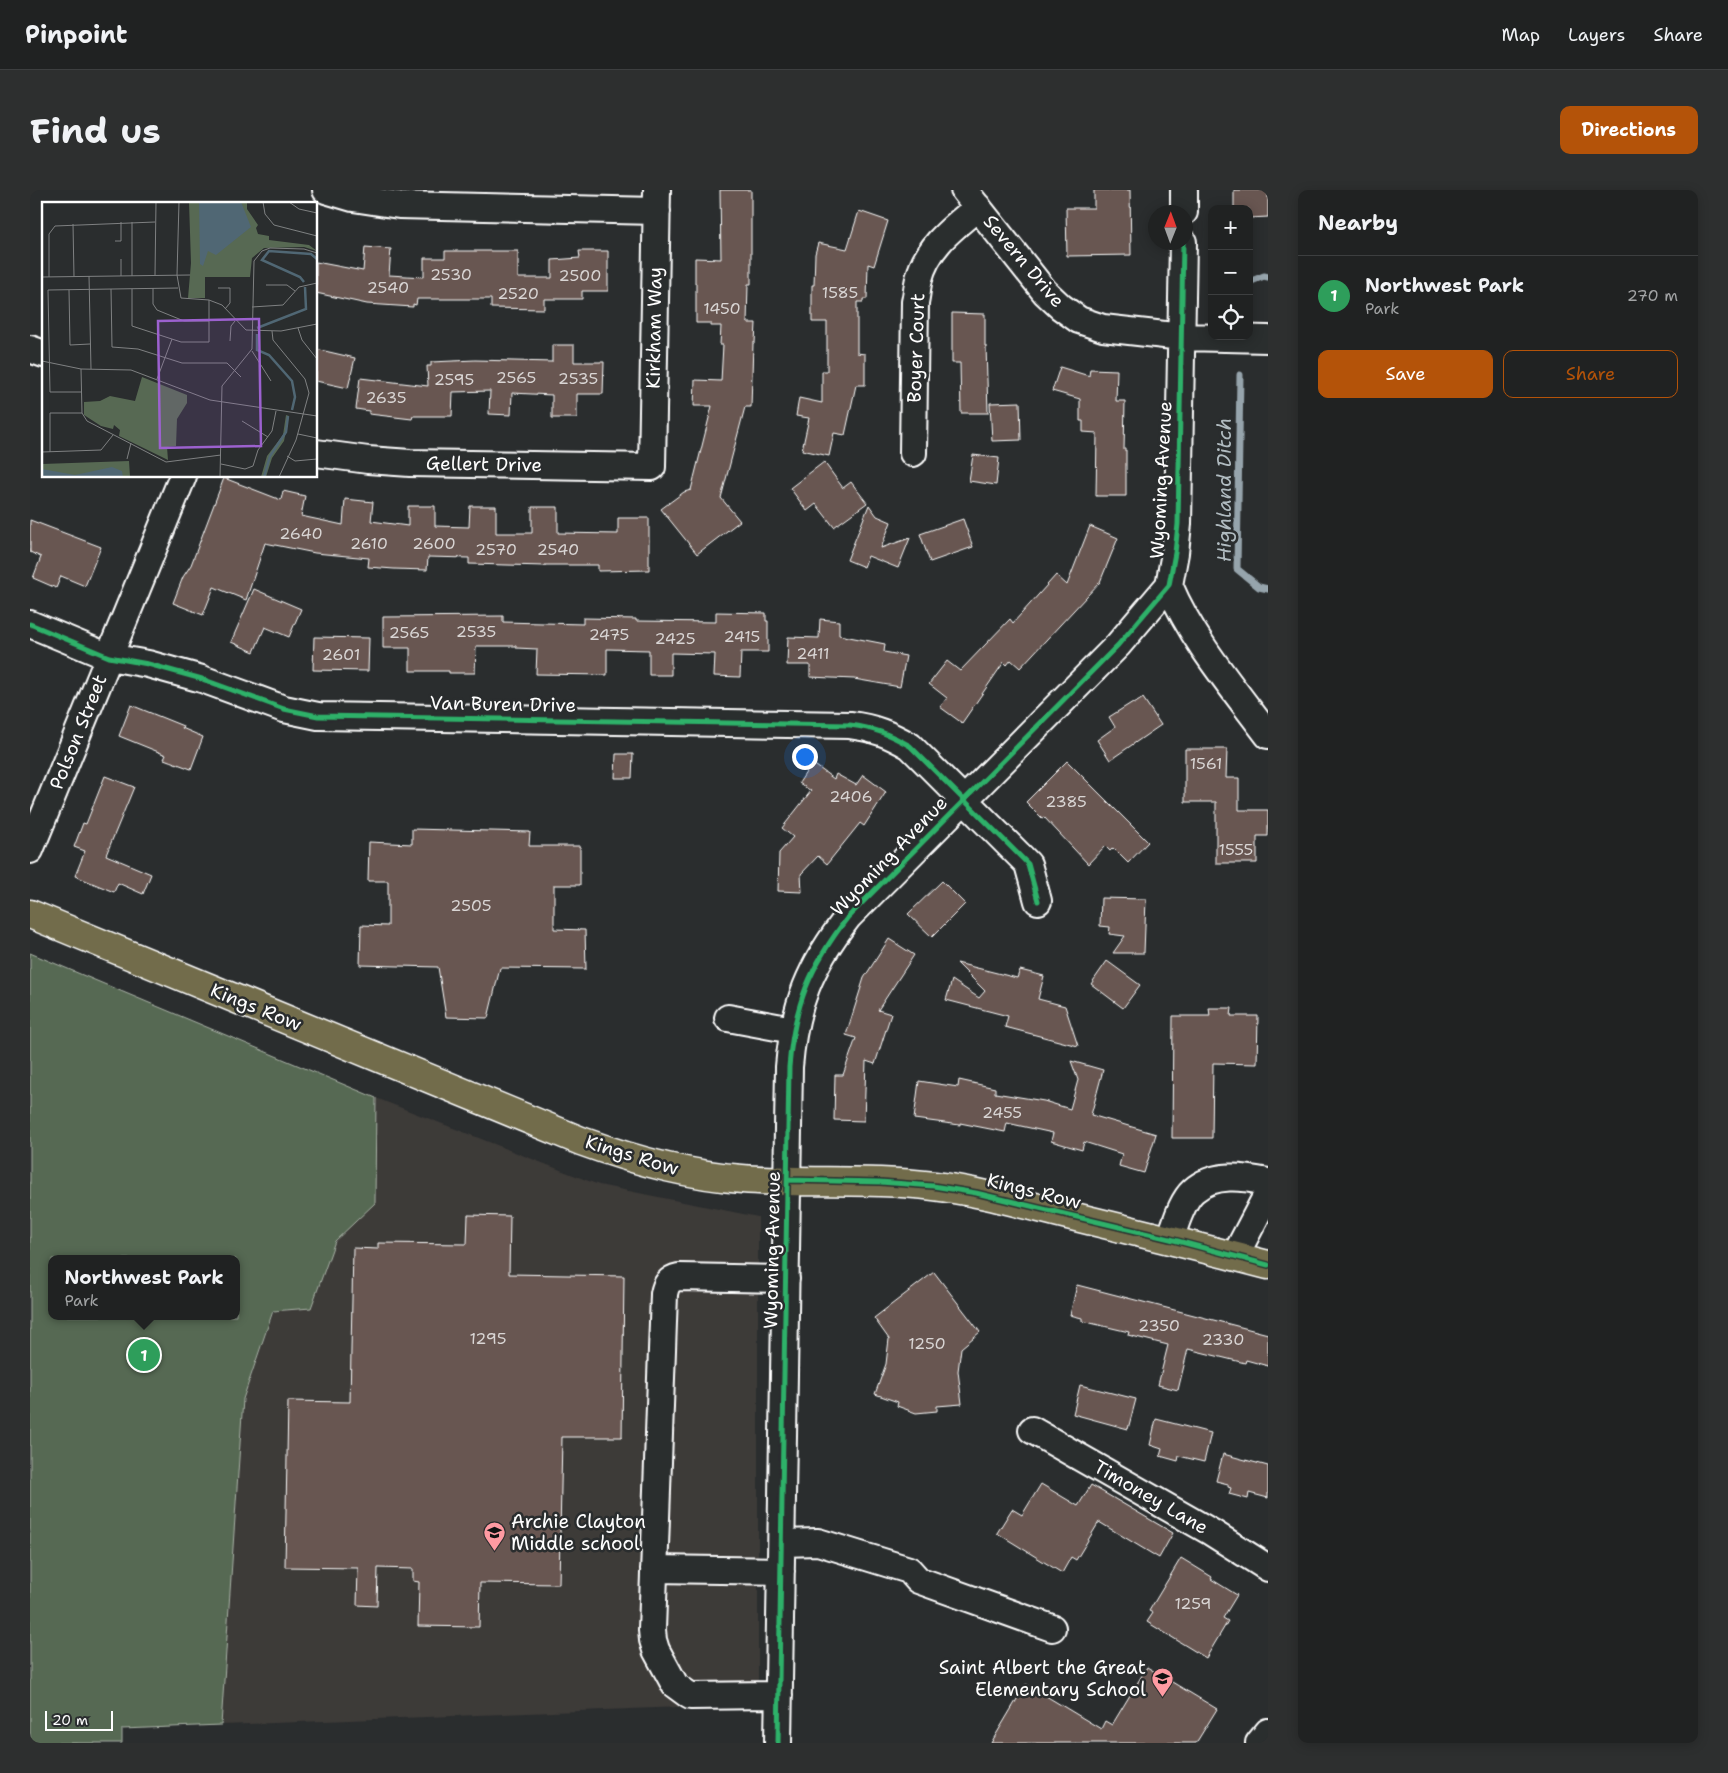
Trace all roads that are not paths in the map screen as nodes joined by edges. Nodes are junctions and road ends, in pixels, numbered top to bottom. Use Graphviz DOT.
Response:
graph roads {
  1 [pos="326,190"];
  2 [pos="1184,190"];
  3 [pos="971,198"];
  4 [pos="657,201"];
  5 [pos="1184,205"];
  6 [pos="1184,250"];
  7 [pos="1182,337"];
  8 [pos="1268,339"];
  9 [pos="30,349"];
  10 [pos="42,353"];
  11 [pos="318,453"];
  12 [pos="913,453"];
  13 [pos="652,467"];
  14 [pos="182,478"];
  15 [pos="1169,585"];
  16 [pos="30,624"];
  17 [pos="109,656"];
  18 [pos="1268,735"];
  19 [pos="964,799"];
  20 [pos="30,850"];
  21 [pos="1038,901"];
  22 [pos="30,914"];
  23 [pos="728,1018"];
  24 [pos="793,1030"];
  25 [pos="788,1180"];
  26 [pos="1268,1182"];
  27 [pos="1268,1193"];
  28 [pos="1170,1239"];
  29 [pos="1235,1256"];
  30 [pos="1268,1265"];
  31 [pos="786,1279"];
  32 [pos="1032,1430"];
  33 [pos="782,1543"];
  34 [pos="1268,1568"];
  35 [pos="654,1569"];
  36 [pos="781,1571"];
  37 [pos="1052,1628"];
  38 [pos="779,1695"];
  39 [pos="1268,1732"];
  40 [pos="778,1743"];
  41 [pos="1259,1743"];
  1 -- 4 [label="street"];
  2 -- 5 [label="street"];
  3 -- 7 [label="street, Severn Drive"];
  3 -- 12 [label="street, Boyer Court"];
  4 -- 13 [label="street, Kirkham Way"];
  6 -- 7 [label="street, Wyoming Avenue"];
  7 -- 8 [label="street, Severn Drive"];
  7 -- 15 [label="street, Wyoming Avenue"];
  9 -- 10 [label="street"];
  11 -- 13 [label="street, Gellert Drive"];
  14 -- 17 [label="street, Polson Street"];
  15 -- 18 [label="street"];
  15 -- 19 [label="street, Wyoming Avenue"];
  16 -- 17 [label="street, Van Buren Drive"];
  17 -- 19 [label="street, Van Buren Drive"];
  17 -- 20 [label="street, Polson Street"];
  19 -- 21 [label="street, Van Buren Drive"];
  19 -- 24 [label="street, Wyoming Avenue"];
  22 -- 25 [label="main road, Kings Row"];
  23 -- 24 [label="street"];
  24 -- 25 [label="street, Wyoming Avenue"];
  25 -- 28 [label="main road, Kings Row"];
  25 -- 31 [label="street, Wyoming Avenue"];
  26 -- 28 [label="street"];
  27 -- 29 [label="street"];
  28 -- 29 [label="main road, Kings Row"];
  29 -- 30 [label="main road, Kings Row"];
  31 -- 33 [label="street, Wyoming Avenue"];
  31 -- 35 [label="street"];
  32 -- 34 [label="street, Timoney Lane"];
  33 -- 36 [label="street, Wyoming Avenue"];
  33 -- 37 [label="street"];
  35 -- 36 [label="street"];
  35 -- 38 [label="street"];
  36 -- 38 [label="street, Wyoming Avenue"];
  38 -- 40 [label="street, Wyoming Avenue"];
  39 -- 41 [label="street"];
}
